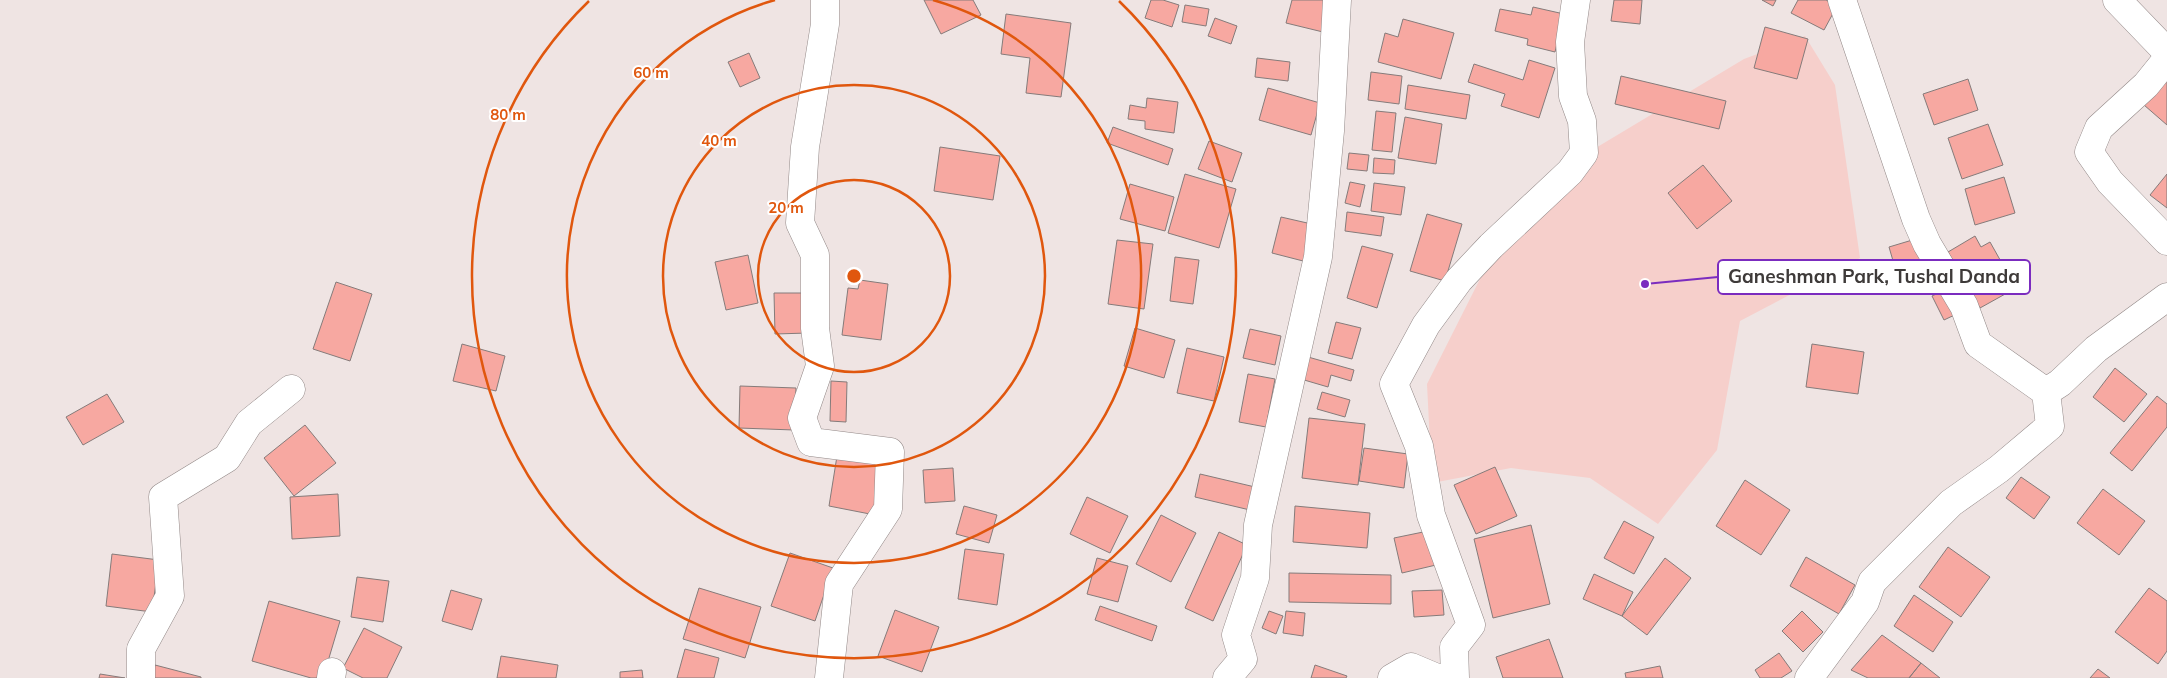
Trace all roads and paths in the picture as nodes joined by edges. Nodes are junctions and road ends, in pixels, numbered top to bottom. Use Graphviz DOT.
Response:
graph roads {
  1 [pos="825,0"];
  2 [pos="1337,0"];
  3 [pos="1576,0"];
  4 [pos="1842,0"];
  5 [pos="2117,0"];
  6 [pos="2167,52"];
  7 [pos="2167,59"];
  8 [pos="2167,241"];
  9 [pos="2167,296"];
  10 [pos="291,390"];
  11 [pos="2046,392"];
  12 [pos="141,678"];
  13 [pos="829,678"];
  14 [pos="1227,678"];
  15 [pos="1392,678"];
  16 [pos="1437,678"];
  17 [pos="1455,678"];
  18 [pos="1809,678"];
  1 -- 13 [label="street"];
  2 -- 14 [label="street"];
  3 -- 17 [label="street"];
  4 -- 11 [label="street"];
  5 -- 6 [label="street"];
  7 -- 8 [label="street"];
  9 -- 11 [label="street"];
  10 -- 12 [label="street"];
  11 -- 18 [label="street"];
  15 -- 16 [label="street"];
}
